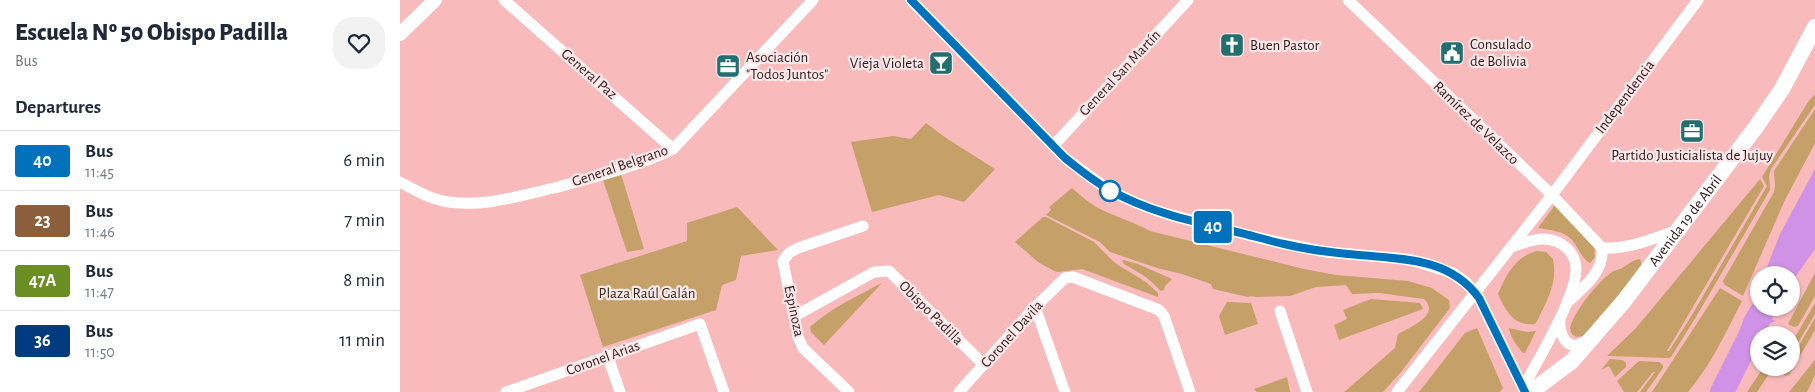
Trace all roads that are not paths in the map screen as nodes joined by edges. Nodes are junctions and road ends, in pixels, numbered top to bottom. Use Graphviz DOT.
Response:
graph roads {
  1 [pos="435,0"];
  2 [pos="504,0"];
  3 [pos="813,0"];
  4 [pos="911,0"];
  5 [pos="1188,0"];
  6 [pos="1348,0"];
  7 [pos="1698,0"];
  8 [pos="1815,27"];
  9 [pos="400,34"];
  10 [pos="1053,146"];
  11 [pos="673,149"];
  12 [pos="400,182"];
  13 [pos="1552,195"];
  14 [pos="862,226"];
  15 [pos="1680,229"];
  16 [pos="1511,247"];
  17 [pos="1602,248"];
  18 [pos="1566,304"];
  19 [pos="1035,308"];
  20 [pos="1280,310"];
  21 [pos="795,316"];
  22 [pos="1560,317"];
  23 [pos="1593,338"];
  24 [pos="608,357"];
  25 [pos="984,365"];
  26 [pos="1526,391"];
  27 [pos="506,392"];
  28 [pos="620,392"];
  29 [pos="724,392"];
  30 [pos="849,392"];
  31 [pos="959,392"];
  32 [pos="1065,392"];
  33 [pos="1190,392"];
  34 [pos="1307,392"];
  35 [pos="1397,392"];
  1 -- 9 [label="street"];
  2 -- 11 [label="street, General Paz"];
  3 -- 11 [label="street, General Belgrano"];
  4 -- 10 [label="street"];
  5 -- 10 [label="street, General San Martín"];
  6 -- 13 [label="street, Ramírez de Velazco"];
  7 -- 13 [label="street, Independencia"];
  8 -- 15 [label="main road, Avenida 19 de Abril"];
  10 -- 26 [label="street"];
  11 -- 12 [label="street, General Belgrano"];
  13 -- 16 [label="street, Independencia"];
  13 -- 17 [label="street, Ramírez de Velazco"];
  14 -- 21 [label="street, Espinoza"];
  15 -- 17 [label="street"];
  15 -- 23 [label="main road, Avenida 19 de Abril"];
  16 -- 18 [label="street"];
  16 -- 35 [label="street, Independencia"];
  17 -- 18 [label="street"];
  18 -- 22 [label="street"];
  19 -- 25 [label="street, Coronel Davila"];
  19 -- 32 [label="street"];
  19 -- 33 [label="street, Coronel Davila"];
  20 -- 34 [label="street"];
  21 -- 25 [label="street, Obispo Padilla"];
  21 -- 30 [label="street, Espinoza"];
  22 -- 23 [label="street"];
  22 -- 26 [label="street"];
  23 -- 26 [label="main road, Avenida 19 de Abril"];
  24 -- 27 [label="street, Coronel Arias"];
  24 -- 28 [label="street"];
  24 -- 29 [label="street, Coronel Arias"];
  25 -- 31 [label="street, Coronel Davila"];
}
